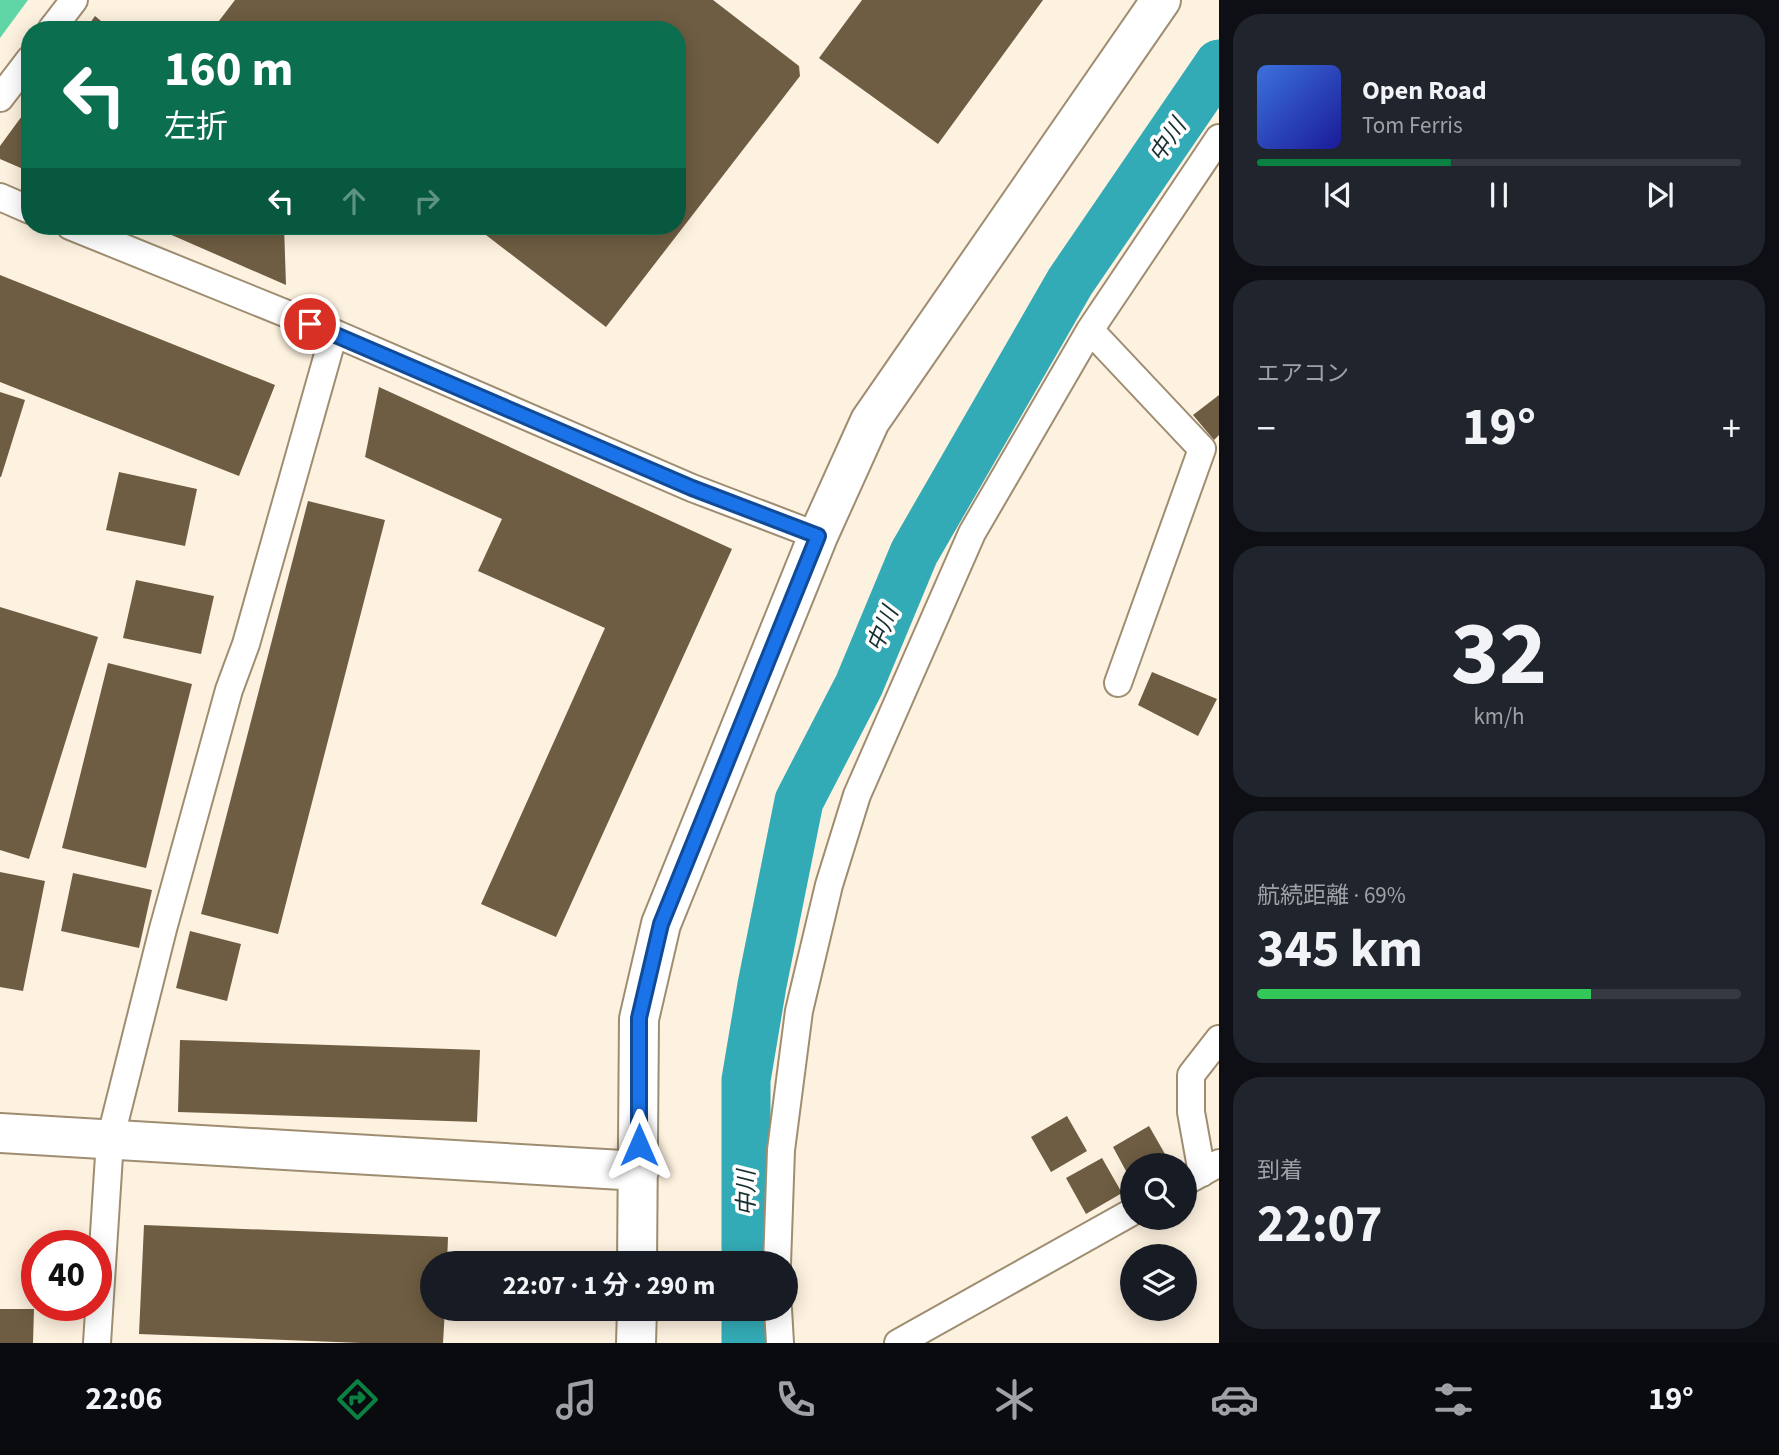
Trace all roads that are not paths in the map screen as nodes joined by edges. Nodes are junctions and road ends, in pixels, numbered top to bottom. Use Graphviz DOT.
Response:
graph roads {
  1 [pos="74,0"];
  2 [pos="1161,0"];
  3 [pos="58,21"];
  4 [pos="21,71"];
  5 [pos="0,98"];
  6 [pos="1219,138"];
  7 [pos="0,197"];
  8 [pos="21,206"];
  9 [pos="91,235"];
  10 [pos="1090,330"];
  11 [pos="334,333"];
  12 [pos="1211,452"];
  13 [pos="818,536"];
  14 [pos="1118,683"];
  15 [pos="1219,1039"];
  16 [pos="0,1133"];
  17 [pos="110,1140"];
  18 [pos="639,1171"];
  19 [pos="1202,1173"];
  20 [pos="1120,1219"];
  21 [pos="637,1251"];
  22 [pos="777,1251"];
  23 [pos="636,1321"];
  24 [pos="779,1321"];
  25 [pos="97,1343"];
  26 [pos="636,1343"];
  27 [pos="780,1343"];
  28 [pos="898,1343"];
  1 -- 3 [label="street"];
  2 -- 13 [label="street"];
  4 -- 5 [label="street"];
  6 -- 10 [label="street"];
  7 -- 8 [label="street"];
  9 -- 11 [label="street"];
  10 -- 12 [label="street"];
  10 -- 22 [label="street"];
  11 -- 13 [label="street"];
  11 -- 17 [label="street"];
  12 -- 14 [label="street"];
  13 -- 18 [label="street"];
  15 -- 19 [label="street"];
  16 -- 17 [label="street"];
  17 -- 18 [label="street"];
  17 -- 25 [label="street"];
  18 -- 21 [label="street"];
  20 -- 28 [label="street"];
  23 -- 26 [label="street"];
  24 -- 27 [label="street"];
}
